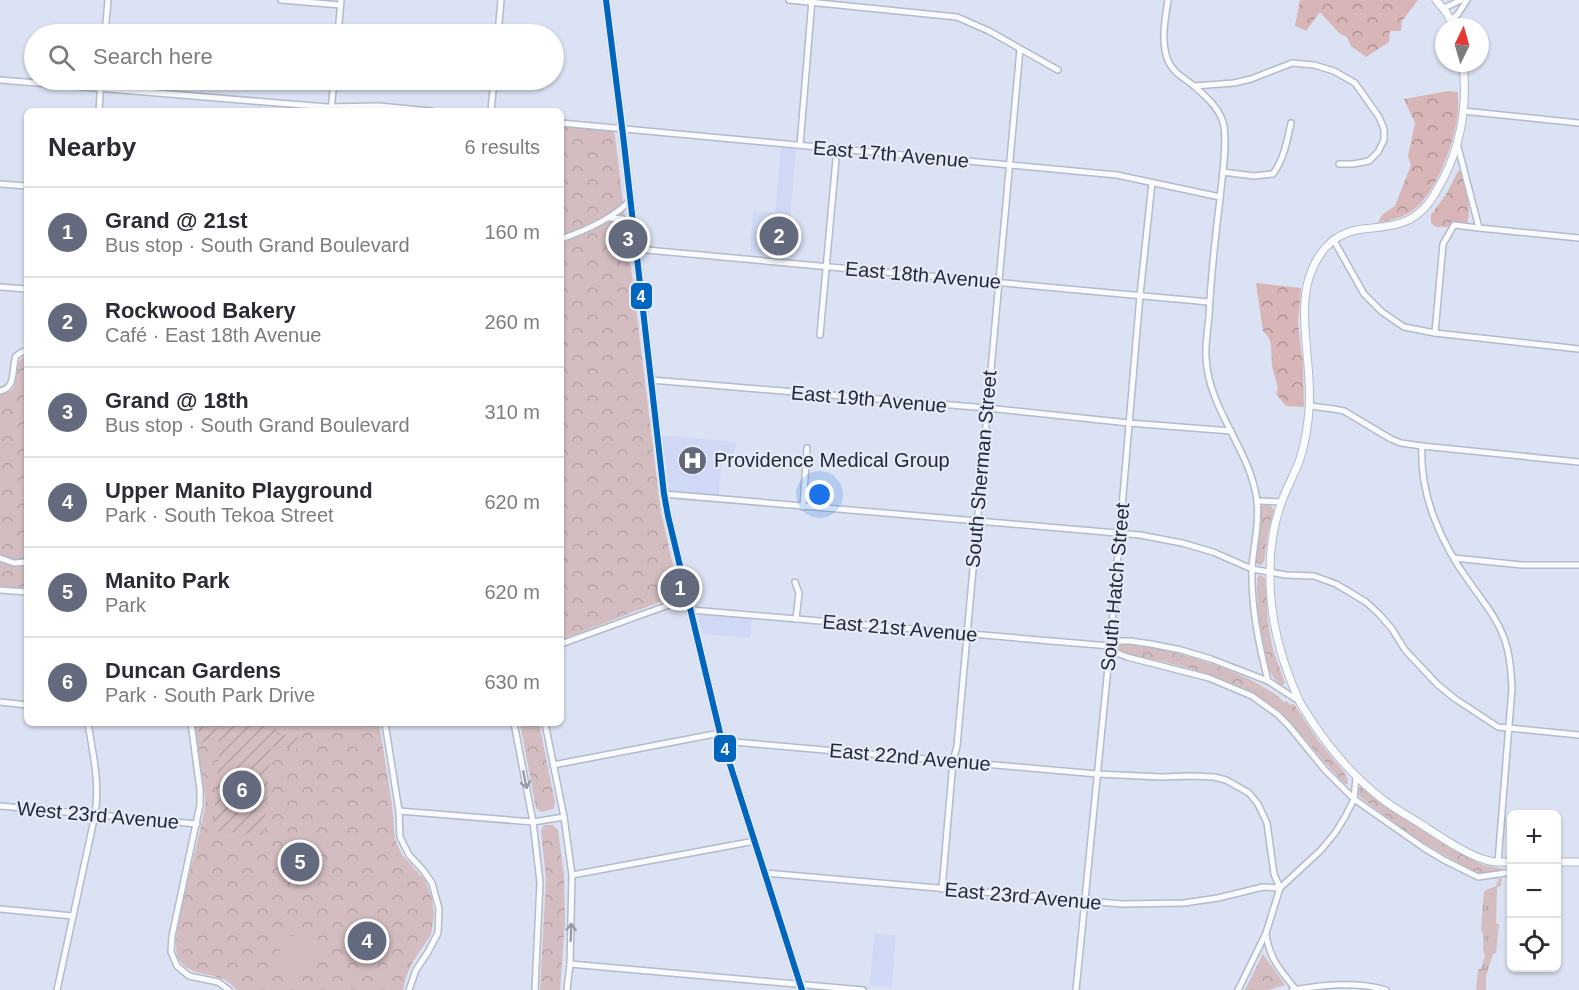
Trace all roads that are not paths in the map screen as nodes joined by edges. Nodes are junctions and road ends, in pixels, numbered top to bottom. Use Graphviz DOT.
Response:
graph roads {
  1 [pos="108,0"];
  2 [pos="281,0"];
  3 [pos="501,0"];
  4 [pos="606,0"];
  5 [pos="789,0"];
  6 [pos="1168,0"];
  7 [pos="1436,0"];
  8 [pos="1461,0"];
  9 [pos="1467,0"];
  10 [pos="812,1"];
  11 [pos="341,2"];
  12 [pos="1443,8"];
  13 [pos="1450,18"];
  14 [pos="1456,18"];
  15 [pos="106,24"];
  16 [pos="339,24"];
  17 [pos="499,24"];
  18 [pos="1020,49"];
  19 [pos="1058,70"];
  20 [pos="1463,72"];
  21 [pos="0,80"];
  22 [pos="24,82"];
  23 [pos="1194,86"];
  24 [pos="101,90"];
  25 [pos="123,90"];
  26 [pos="333,90"];
  27 [pos="493,90"];
  28 [pos="99,108"];
  29 [pos="320,108"];
  30 [pos="331,108"];
  31 [pos="347,108"];
  32 [pos="400,108"];
  33 [pos="490,108"];
  34 [pos="1463,111"];
  35 [pos="564,123"];
  36 [pos="1291,123"];
  37 [pos="1579,123"];
  38 [pos="623,128"];
  39 [pos="800,145"];
  40 [pos="1458,147"];
  41 [pos="837,148"];
  42 [pos="1339,164"];
  43 [pos="1009,165"];
  44 [pos="1223,172"];
  45 [pos="1152,183"];
  46 [pos="0,184"];
  47 [pos="24,186"];
  48 [pos="1220,197"];
  49 [pos="631,199"];
  50 [pos="605,219"];
  51 [pos="634,228"];
  52 [pos="1479,228"];
  53 [pos="564,237"];
  54 [pos="1579,237"];
  55 [pos="1334,240"];
  56 [pos="636,249"];
  57 [pos="826,266"];
  58 [pos="999,282"];
  59 [pos="0,287"];
  60 [pos="24,289"];
  61 [pos="1140,296"];
  62 [pos="1209,302"];
  63 [pos="1435,333"];
  64 [pos="820,335"];
  65 [pos="1579,349"];
  66 [pos="24,352"];
  67 [pos="651,381"];
  68 [pos="0,391"];
  69 [pos="1310,406"];
  70 [pos="987,408"];
  71 [pos="1129,423"];
  72 [pos="1231,431"];
  73 [pos="1422,446"];
  74 [pos="807,448"];
  75 [pos="1579,462"];
  76 [pos="664,494"];
  77 [pos="1257,501"];
  78 [pos="1282,502"];
  79 [pos="803,507"];
  80 [pos="976,522"];
  81 [pos="1120,534"];
  82 [pos="0,558"];
  83 [pos="1454,558"];
  84 [pos="24,562"];
  85 [pos="1579,565"];
  86 [pos="1252,569"];
  87 [pos="1270,572"];
  88 [pos="795,582"];
  89 [pos="0,590"];
  90 [pos="24,592"];
  91 [pos="688,597"];
  92 [pos="691,610"];
  93 [pos="796,619"];
  94 [pos="966,634"];
  95 [pos="564,643"];
  96 [pos="1110,646"];
  97 [pos="1268,681"];
  98 [pos="1299,701"];
  99 [pos="0,702"];
  100 [pos="24,705"];
  101 [pos="88,726"];
  102 [pos="191,726"];
  103 [pos="385,726"];
  104 [pos="515,726"];
  105 [pos="546,726"];
  106 [pos="1508,729"];
  107 [pos="1579,735"];
  108 [pos="722,737"];
  109 [pos="953,761"];
  110 [pos="553,765"];
  111 [pos="1097,774"];
  112 [pos="1356,777"];
  113 [pos="1354,799"];
  114 [pos="0,806"];
  115 [pos="399,811"];
  116 [pos="95,815"];
  117 [pos="564,817"];
  118 [pos="533,822"];
  119 [pos="197,824"];
  120 [pos="755,841"];
  121 [pos="1498,862"];
  122 [pos="1507,862"];
  123 [pos="1561,862"];
  124 [pos="1579,862"];
  125 [pos="765,873"];
  126 [pos="1507,873"];
  127 [pos="572,875"];
  128 [pos="1280,888"];
  129 [pos="942,889"];
  130 [pos="1085,902"];
  131 [pos="0,909"];
  132 [pos="73,916"];
  133 [pos="1266,933"];
  134 [pos="570,964"];
  135 [pos="801,987"];
  136 [pos="57,990"];
  137 [pos="229,990"];
  138 [pos="409,990"];
  139 [pos="535,990"];
  140 [pos="567,990"];
  141 [pos="863,990"];
  142 [pos="1076,990"];
  143 [pos="1238,990"];
  144 [pos="1294,990"];
  145 [pos="1386,990"];
  1 -- 15 [label="street"];
  2 -- 11 [label="street"];
  3 -- 17 [label="street"];
  4 -- 38 [label="main road"];
  5 -- 10 [label="street"];
  6 -- 23 [label="street"];
  7 -- 12 [label="street"];
  8 -- 12 [label="street"];
  9 -- 14 [label="street"];
  10 -- 18 [label="street"];
  10 -- 39 [label="street"];
  11 -- 16 [label="street"];
  12 -- 13 [label="street"];
  18 -- 19 [label="street"];
  18 -- 43 [label="street, South Sherman Street"];
  20 -- 34 [label="street"];
  21 -- 22 [label="street"];
  23 -- 42 [label="street"];
  23 -- 44 [label="street"];
  24 -- 28 [label="street"];
  25 -- 29 [label="street"];
  26 -- 30 [label="street"];
  27 -- 33 [label="street"];
  31 -- 32 [label="street"];
  34 -- 37 [label="street"];
  34 -- 40 [label="street"];
  35 -- 38 [label="street, East 17th Avenue"];
  36 -- 44 [label="street"];
  38 -- 39 [label="street, East 17th Avenue"];
  38 -- 49 [label="main road"];
  39 -- 41 [label="street, East 17th Avenue"];
  40 -- 52 [label="street"];
  40 -- 55 [label="street"];
  41 -- 43 [label="street, East 17th Avenue"];
  41 -- 57 [label="street"];
  43 -- 45 [label="street, East 17th Avenue"];
  43 -- 58 [label="street, South Sherman Street"];
  44 -- 48 [label="street"];
  45 -- 48 [label="street, East 17th Avenue"];
  45 -- 61 [label="street, South Hatch Street"];
  46 -- 47 [label="street"];
  48 -- 62 [label="street"];
  49 -- 50 [label="street"];
  49 -- 51 [label="main road"];
  50 -- 51 [label="street"];
  50 -- 53 [label="street"];
  51 -- 56 [label="main road"];
  52 -- 54 [label="street"];
  52 -- 63 [label="street"];
  55 -- 63 [label="street"];
  55 -- 69 [label="street"];
  56 -- 57 [label="street, East 18th Avenue"];
  56 -- 67 [label="main road"];
  57 -- 58 [label="street, East 18th Avenue"];
  57 -- 64 [label="street"];
  58 -- 61 [label="street, East 18th Avenue"];
  58 -- 70 [label="street, South Sherman Street"];
  59 -- 60 [label="street"];
  61 -- 62 [label="street, East 18th Avenue"];
  61 -- 71 [label="street, South Hatch Street"];
  62 -- 72 [label="street"];
  63 -- 65 [label="street"];
  66 -- 68 [label="street"];
  67 -- 70 [label="street, East 19th Avenue"];
  67 -- 76 [label="main road"];
  69 -- 73 [label="street"];
  69 -- 78 [label="street"];
  70 -- 71 [label="street, East 19th Avenue"];
  70 -- 80 [label="street, South Sherman Street"];
  71 -- 72 [label="street, East 19th Avenue"];
  71 -- 81 [label="street, South Hatch Street"];
  72 -- 77 [label="street"];
  73 -- 75 [label="street"];
  73 -- 83 [label="street"];
  74 -- 79 [label="street"];
  76 -- 79 [label="street"];
  76 -- 91 [label="main road"];
  77 -- 78 [label="street"];
  77 -- 86 [label="street"];
  78 -- 87 [label="street"];
  79 -- 80 [label="street"];
  80 -- 81 [label="street"];
  80 -- 94 [label="street, South Sherman Street"];
  81 -- 86 [label="street"];
  81 -- 96 [label="street, South Hatch Street"];
  82 -- 84 [label="street"];
  83 -- 85 [label="street"];
  83 -- 106 [label="street"];
  86 -- 87 [label="street"];
  86 -- 97 [label="street"];
  87 -- 98 [label="street"];
  87 -- 106 [label="street"];
  88 -- 93 [label="street"];
  89 -- 90 [label="street"];
  91 -- 92 [label="main road"];
  91 -- 95 [label="street"];
  92 -- 93 [label="street, East 21st Avenue"];
  92 -- 108 [label="main road"];
  93 -- 94 [label="street, East 21st Avenue"];
  94 -- 96 [label="street, East 21st Avenue"];
  94 -- 109 [label="street, South Sherman Street"];
  96 -- 97 [label="street"];
  96 -- 111 [label="street, South Hatch Street"];
  96 -- 113 [label="street"];
  97 -- 98 [label="street"];
  98 -- 112 [label="street"];
  99 -- 100 [label="street"];
  101 -- 116 [label="street"];
  102 -- 119 [label="street"];
  103 -- 115 [label="street"];
  104 -- 118 [label="street, one-way"];
  105 -- 110 [label="street"];
  106 -- 107 [label="street"];
  106 -- 121 [label="street"];
  108 -- 109 [label="street, East 22nd Avenue"];
  108 -- 110 [label="street, East 22nd Avenue"];
  108 -- 120 [label="main road"];
  109 -- 111 [label="street, East 22nd Avenue"];
  109 -- 129 [label="street, South Sherman Street"];
  110 -- 117 [label="street"];
  111 -- 128 [label="street, East 22nd Avenue"];
  111 -- 130 [label="street, South Hatch Street"];
  112 -- 113 [label="street"];
  112 -- 121 [label="street"];
  113 -- 126 [label="street"];
  113 -- 128 [label="street"];
  114 -- 116 [label="street, West 23rd Avenue"];
  115 -- 118 [label="street"];
  115 -- 138 [label="street"];
  116 -- 119 [label="street, West 23rd Avenue"];
  116 -- 132 [label="street"];
  117 -- 118 [label="street"];
  117 -- 127 [label="street"];
  118 -- 139 [label="street"];
  119 -- 137 [label="street"];
  120 -- 125 [label="main road"];
  120 -- 127 [label="street"];
  121 -- 122 [label="street"];
  123 -- 124 [label="street"];
  125 -- 129 [label="street, East 23rd Avenue"];
  125 -- 135 [label="main road"];
  134 -- 127 [label="street, one-way"];
  128 -- 130 [label="street, East 23rd Avenue"];
  128 -- 133 [label="street"];
  129 -- 130 [label="street, East 23rd Avenue"];
  130 -- 142 [label="street, South Hatch Street"];
  131 -- 132 [label="street"];
  132 -- 136 [label="street"];
  133 -- 143 [label="street"];
  133 -- 144 [label="street"];
  134 -- 135 [label="street"];
  134 -- 140 [label="street"];
  135 -- 141 [label="street"];
  144 -- 145 [label="street"];
}
